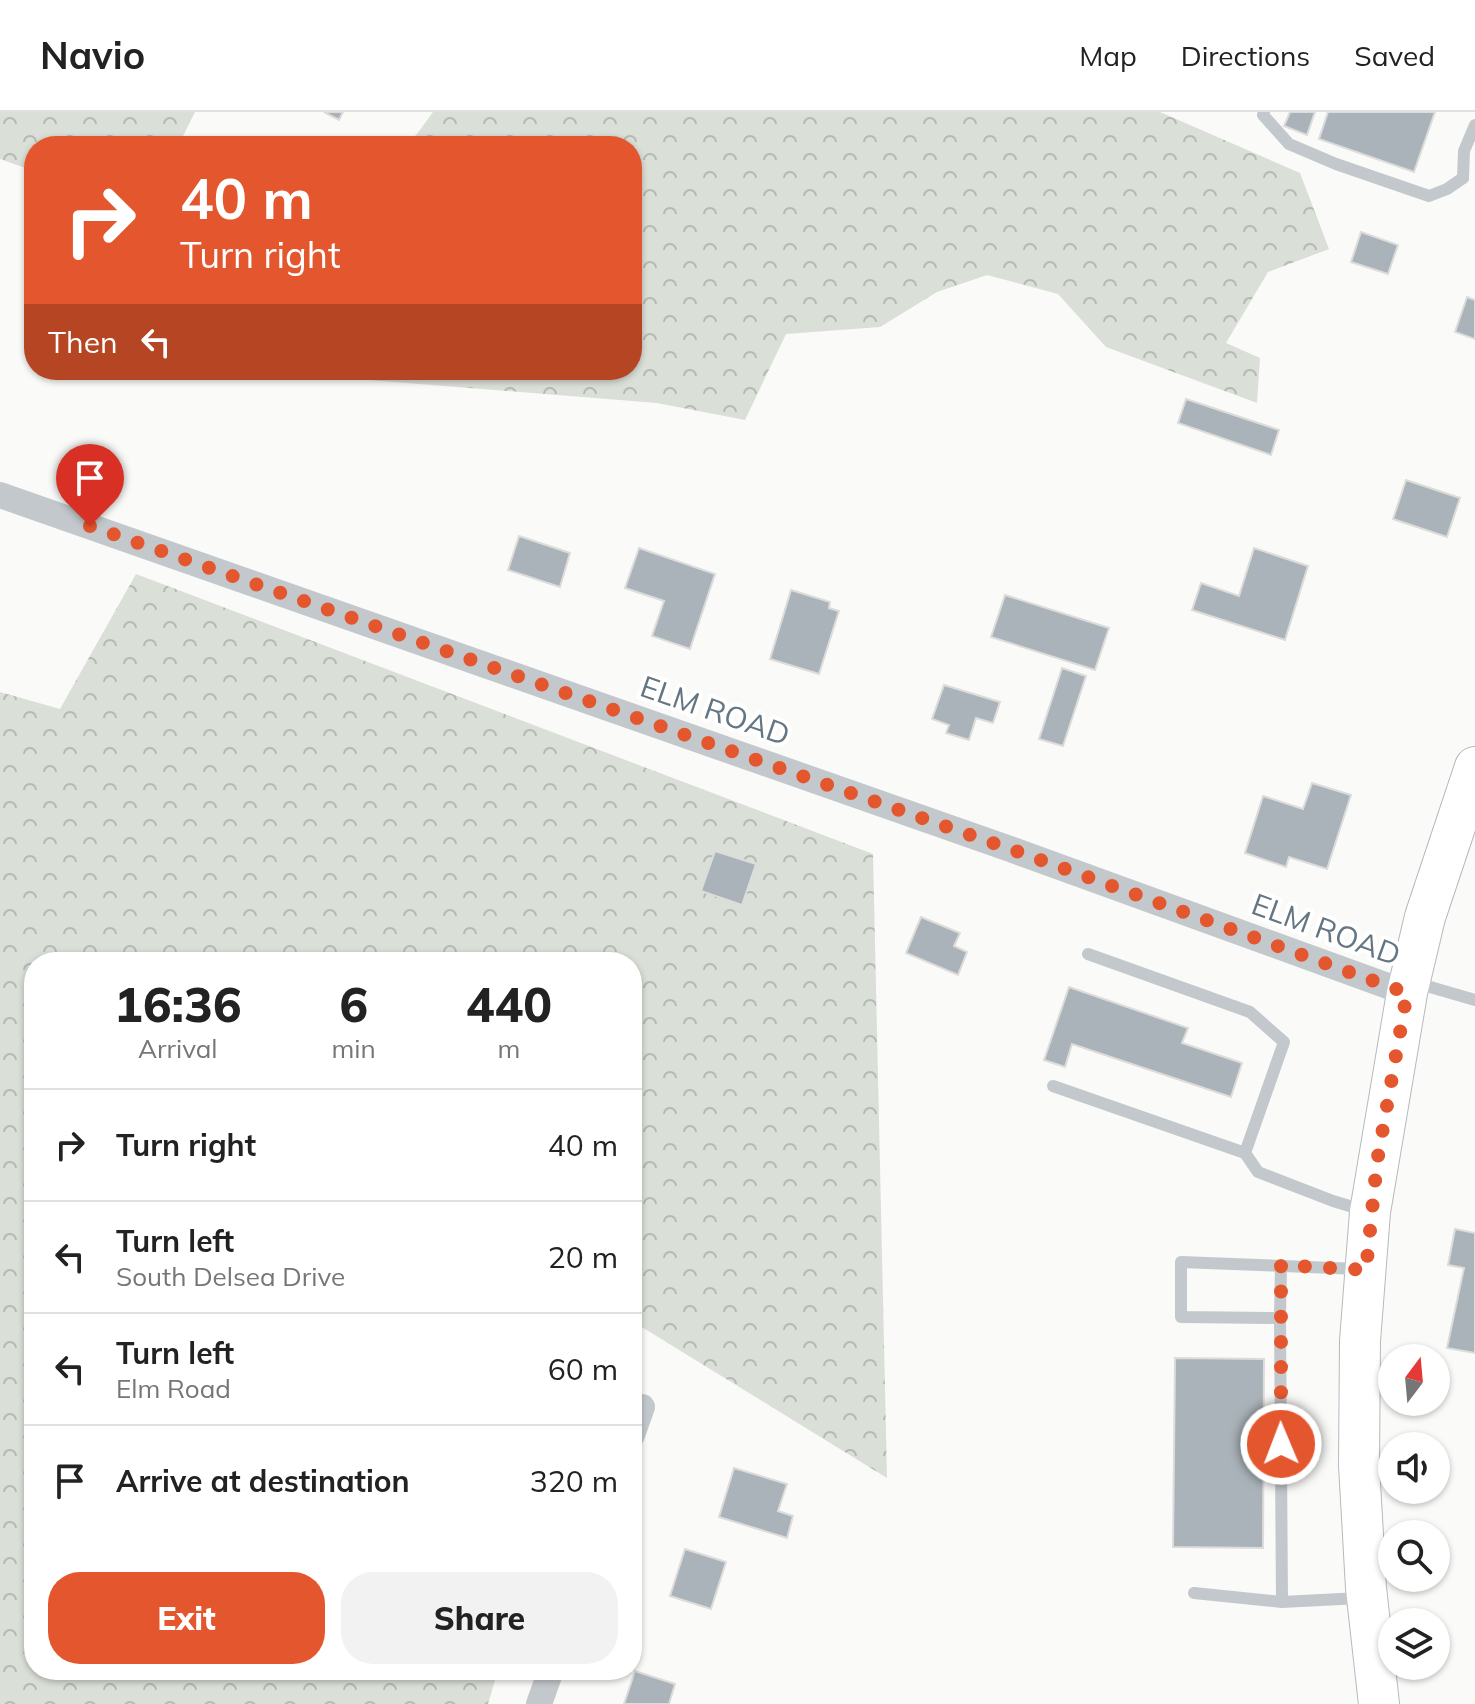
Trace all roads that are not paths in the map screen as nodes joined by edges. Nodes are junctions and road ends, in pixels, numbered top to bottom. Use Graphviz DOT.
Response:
graph roads {
  1 [pos="1264,112"];
  2 [pos="1475,125"];
  3 [pos="1469,180"];
  4 [pos="0,495"];
  5 [pos="1475,767"];
  6 [pos="1088,954"];
  7 [pos="1409,987"];
  8 [pos="1475,1000"];
  9 [pos="1053,1086"];
  10 [pos="1245,1153"];
  11 [pos="1370,1212"];
  12 [pos="1281,1265"];
  13 [pos="1366,1270"];
  14 [pos="1280,1318"];
  15 [pos="1194,1593"];
  16 [pos="1367,1598"];
  17 [pos="1282,1602"];
  18 [pos="547,1680"];
  19 [pos="539,1704"];
  20 [pos="1379,1704"];
  1 -- 3 [label="lane"];
  2 -- 3 [label="lane"];
  4 -- 7 [label="street, ELM ROAD"];
  5 -- 7 [label="main road"];
  6 -- 10 [label="lane"];
  7 -- 8 [label="lane"];
  7 -- 11 [label="main road"];
  9 -- 10 [label="lane"];
  10 -- 11 [label="lane"];
  11 -- 13 [label="main road"];
  12 -- 13 [label="lane"];
  12 -- 14 [label="lane"];
  12 -- 14 [label="lane"];
  13 -- 16 [label="main road"];
  14 -- 17 [label="lane"];
  15 -- 17 [label="lane"];
  16 -- 17 [label="lane"];
  16 -- 20 [label="main road"];
  18 -- 19 [label="street"];
}
